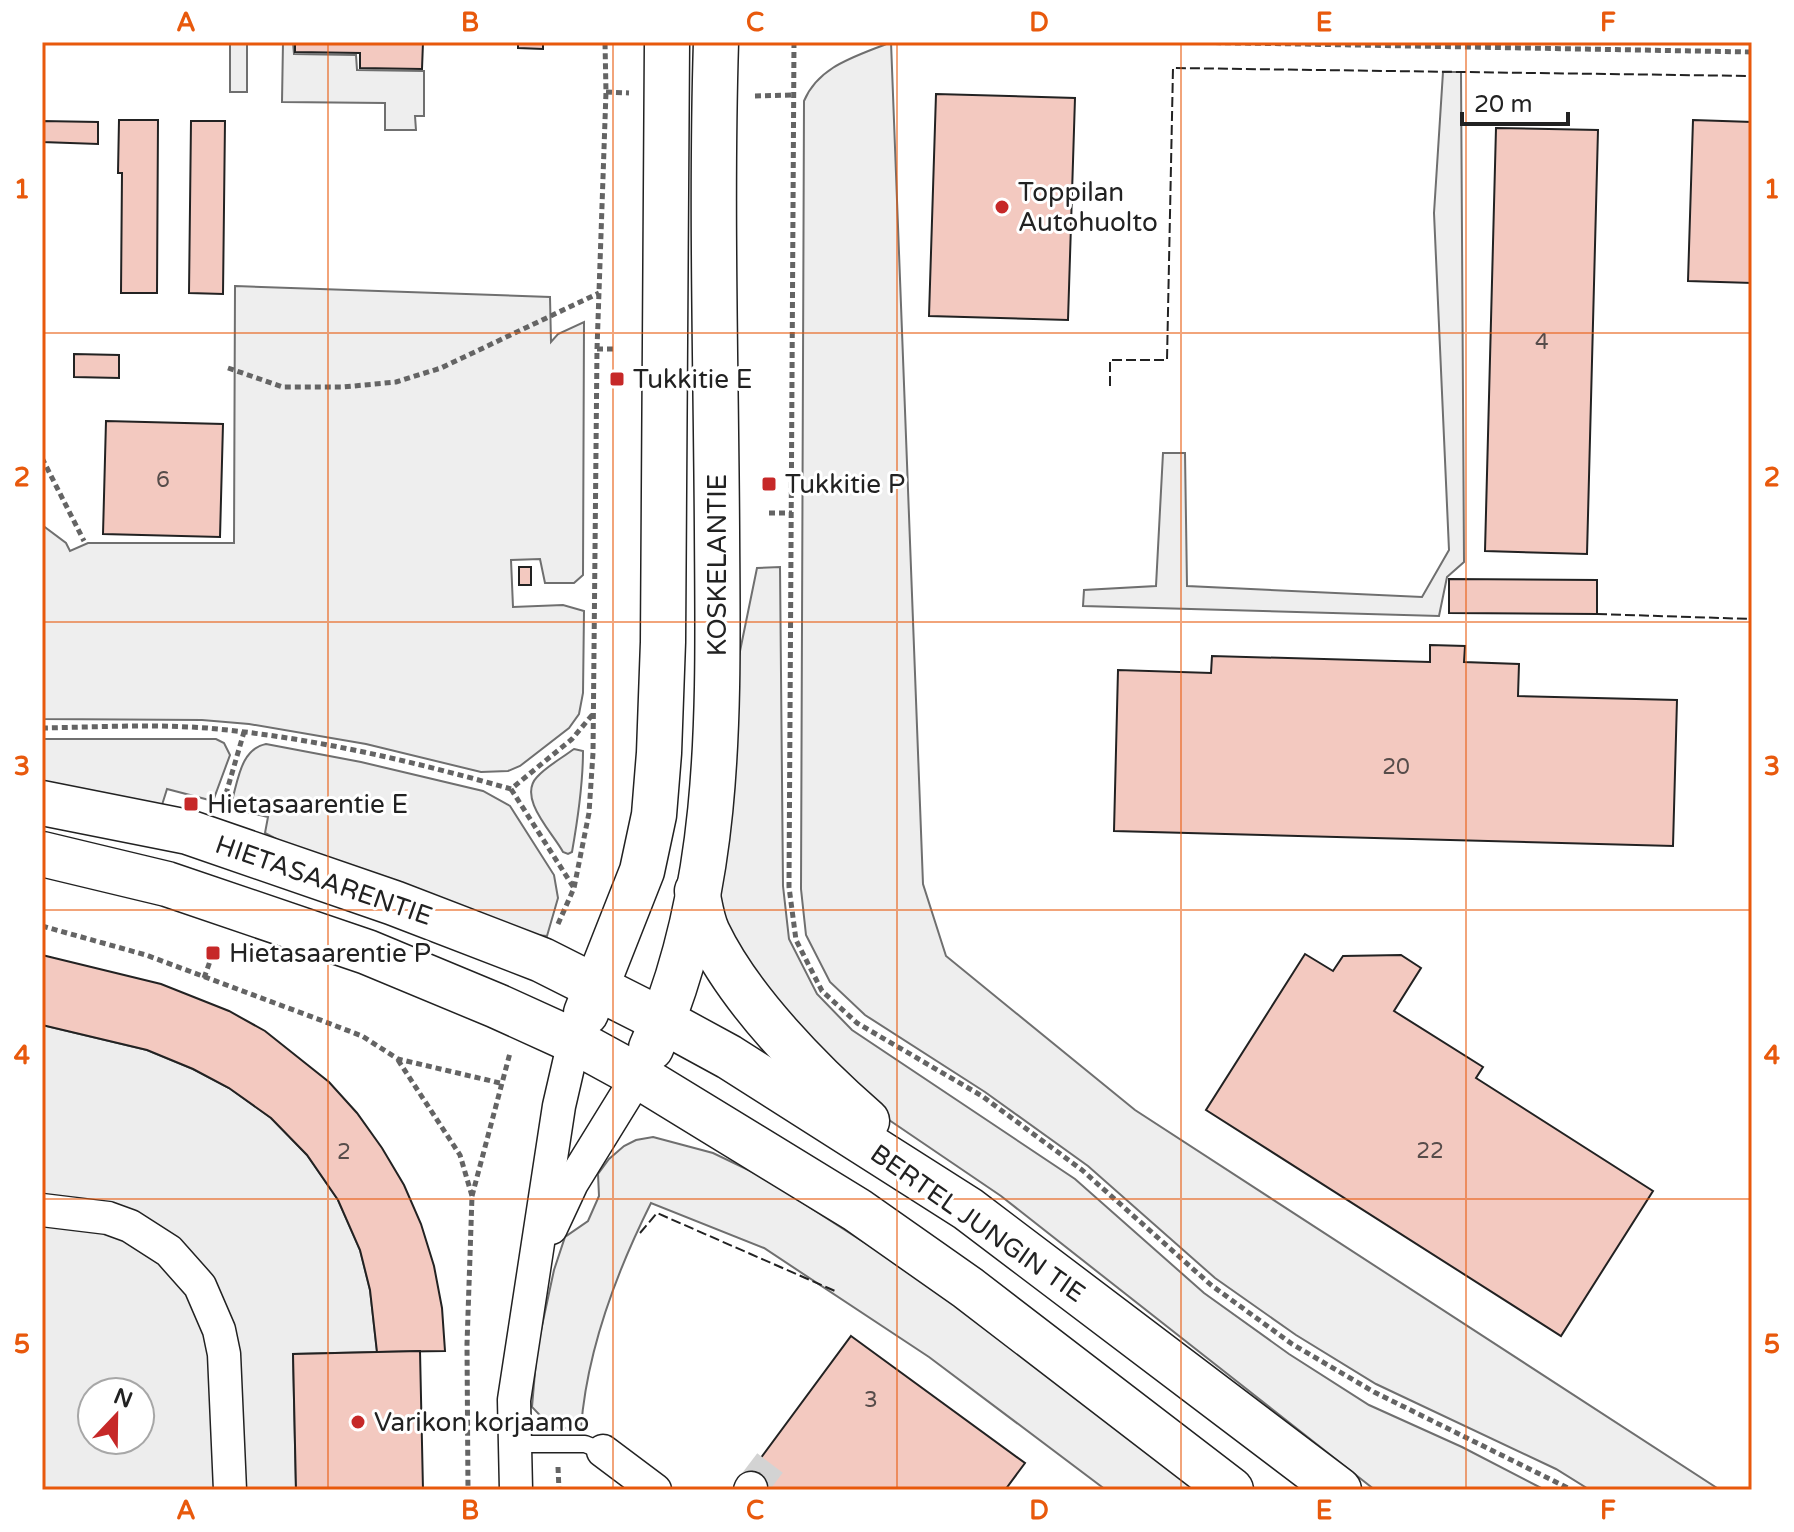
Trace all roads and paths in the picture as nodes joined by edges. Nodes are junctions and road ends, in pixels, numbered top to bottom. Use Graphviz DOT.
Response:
graph roads {
  1 [pos="605,42"];
  2 [pos="667,42"];
  3 [pos="716,42"];
  4 [pos="794,42"];
  5 [pos="1185,42"];
  6 [pos="1207,42"];
  7 [pos="1752,52"];
  8 [pos="599,293"];
  9 [pos="597,349"];
  10 [pos="617,349"];
  11 [pos="228,368"];
  12 [pos="42,458"];
  13 [pos="769,513"];
  14 [pos="792,513"];
  15 [pos="84,541"];
  16 [pos="593,713"];
  17 [pos="42,728"];
  18 [pos="244,732"];
  19 [pos="511,789"];
  20 [pos="42,803"];
  21 [pos="220,812"];
  22 [pos="42,854"];
  23 [pos="574,888"];
  24 [pos="697,891"];
  25 [pos="42,926"];
  26 [pos="213,953"];
  27 [pos="542,960"];
  28 [pos="204,978"];
  29 [pos="597,987"];
  30 [pos="522,1017"];
  31 [pos="663,1021"];
  32 [pos="574,1041"];
  33 [pos="398,1059"];
  34 [pos="638,1076"];
  35 [pos="500,1083"];
  36 [pos="472,1196"];
  37 [pos="968,1209"];
  38 [pos="42,1210"];
  39 [pos="535,1264"];
  40 [pos="515,1444"];
  41 [pos="603,1451"];
  42 [pos="230,1490"];
  43 [pos="468,1490"];
  44 [pos="516,1490"];
  45 [pos="655,1490"];
  46 [pos="1231,1490"];
  47 [pos="1339,1490"];
  48 [pos="1572,1490"];
  1 -- 8 [label="path"];
  2 -- 29 [label="main road, KOSKELANTIE"];
  3 -- 24 [label="main road, KOSKELANTIE"];
  4 -- 14 [label="path"];
  5 -- 6 [label="path"];
  6 -- 7 [label="path"];
  8 -- 9 [label="path"];
  8 -- 11 [label="path"];
  9 -- 10 [label="path"];
  9 -- 16 [label="path"];
  12 -- 15 [label="path"];
  13 -- 14 [label="path"];
  14 -- 48 [label="path"];
  16 -- 19 [label="path"];
  16 -- 23 [label="path"];
  17 -- 18 [label="path"];
  18 -- 19 [label="path"];
  18 -- 21 [label="path"];
  19 -- 23 [label="path"];
  20 -- 27 [label="main road, HIETASAARENTIE"];
  22 -- 30 [label="main road, HIETASAARENTIE"];
  23 -- 27 [label="path"];
  24 -- 31 [label="main road, KOSKELANTIE"];
  24 -- 37 [label="main road"];
  25 -- 28 [label="path"];
  26 -- 28 [label="path"];
  27 -- 29 [label="main road, HIETASAARENTIE"];
  28 -- 33 [label="path"];
  29 -- 31 [label="main road, BERTEL JUNGIN TIE"];
  29 -- 32 [label="main road, KOSKELANTIE"];
  30 -- 32 [label="main road, HIETASAARENTIE"];
  30 -- 35 [label="path"];
  31 -- 34 [label="main road, KOSKELANTIE"];
  31 -- 37 [label="main road, BERTEL JUNGIN TIE"];
  32 -- 34 [label="main road"];
  32 -- 39 [label="street"];
  33 -- 35 [label="path"];
  33 -- 36 [label="path"];
  34 -- 39 [label="street"];
  34 -- 46 [label="main road"];
  35 -- 36 [label="path"];
  36 -- 43 [label="path"];
  37 -- 47 [label="main road, BERTEL JUNGIN TIE"];
  38 -- 42 [label="street"];
  39 -- 40 [label="street"];
  40 -- 41 [label="lane"];
  40 -- 44 [label="street"];
  41 -- 45 [label="street"];
}
